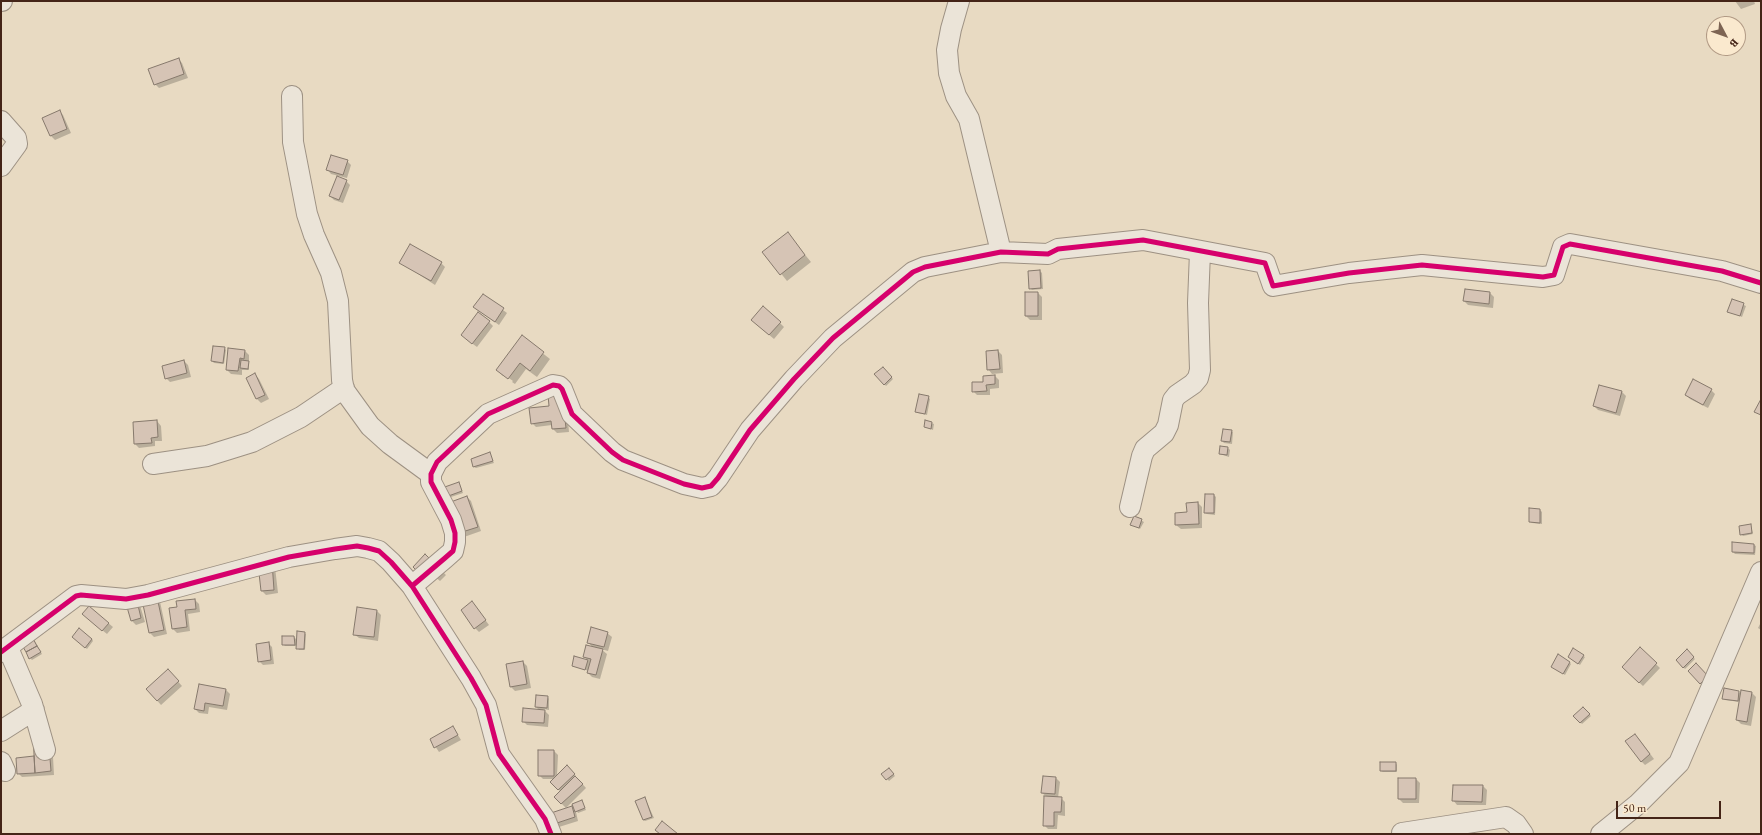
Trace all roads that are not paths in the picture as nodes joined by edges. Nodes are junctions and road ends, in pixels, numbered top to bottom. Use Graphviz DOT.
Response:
graph roads {
  1 [pos="959,1"];
  2 [pos="292,96"];
  3 [pos="1,121"];
  4 [pos="1,166"];
  5 [pos="1001,252"];
  6 [pos="1200,252"];
  7 [pos="1761,283"];
  8 [pos="344,388"];
  9 [pos="152,464"];
  10 [pos="431,474"];
  11 [pos="1130,507"];
  12 [pos="1761,572"];
  13 [pos="412,586"];
  14 [pos="4,647"];
  15 [pos="34,710"];
  16 [pos="1,731"];
  17 [pos="45,750"];
  18 [pos="1402,833"];
  19 [pos="551,834"];
  20 [pos="1523,834"];
  21 [pos="1601,834"];
  1 -- 5 [label="street"];
  2 -- 8 [label="street"];
  3 -- 4 [label="street"];
  5 -- 6 [label="street"];
  5 -- 10 [label="street"];
  6 -- 7 [label="street"];
  6 -- 11 [label="street"];
  8 -- 9 [label="street"];
  8 -- 10 [label="street"];
  10 -- 13 [label="street"];
  12 -- 21 [label="street"];
  13 -- 14 [label="street"];
  13 -- 19 [label="street"];
  14 -- 15 [label="street"];
  15 -- 16 [label="street"];
  15 -- 17 [label="street"];
  18 -- 20 [label="street"];
}
